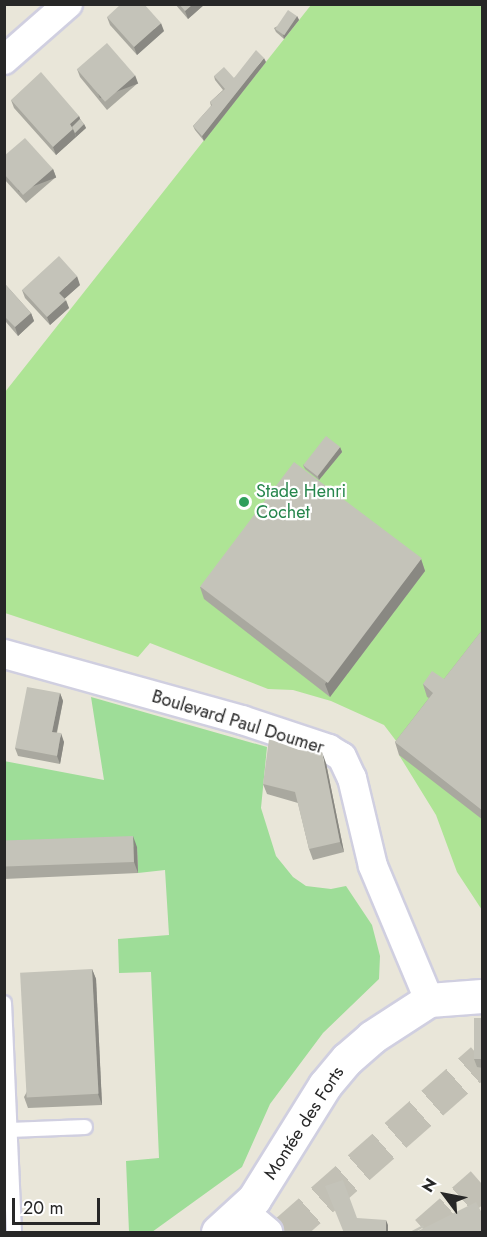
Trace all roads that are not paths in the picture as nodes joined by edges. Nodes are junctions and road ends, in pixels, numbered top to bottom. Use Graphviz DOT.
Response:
graph roads {
  1 [pos="68,4"];
  2 [pos="4,60"];
  3 [pos="4,654"];
  4 [pos="483,996"];
  5 [pos="429,1000"];
  6 [pos="4,1003"];
  7 [pos="85,1127"];
  8 [pos="10,1130"];
  9 [pos="243,1211"];
  10 [pos="14,1233"];
  11 [pos="218,1233"];
  12 [pos="268,1233"];
  1 -- 2 [label="street"];
  3 -- 5 [label="street, Boulevard Paul Doumer"];
  4 -- 5 [label="street"];
  5 -- 9 [label="street, Montée des Forts"];
  6 -- 8 [label="lane"];
  7 -- 8 [label="lane"];
  8 -- 10 [label="lane"];
  9 -- 11 [label="street, Montée des Forts"];
  9 -- 12 [label="street"];
}
